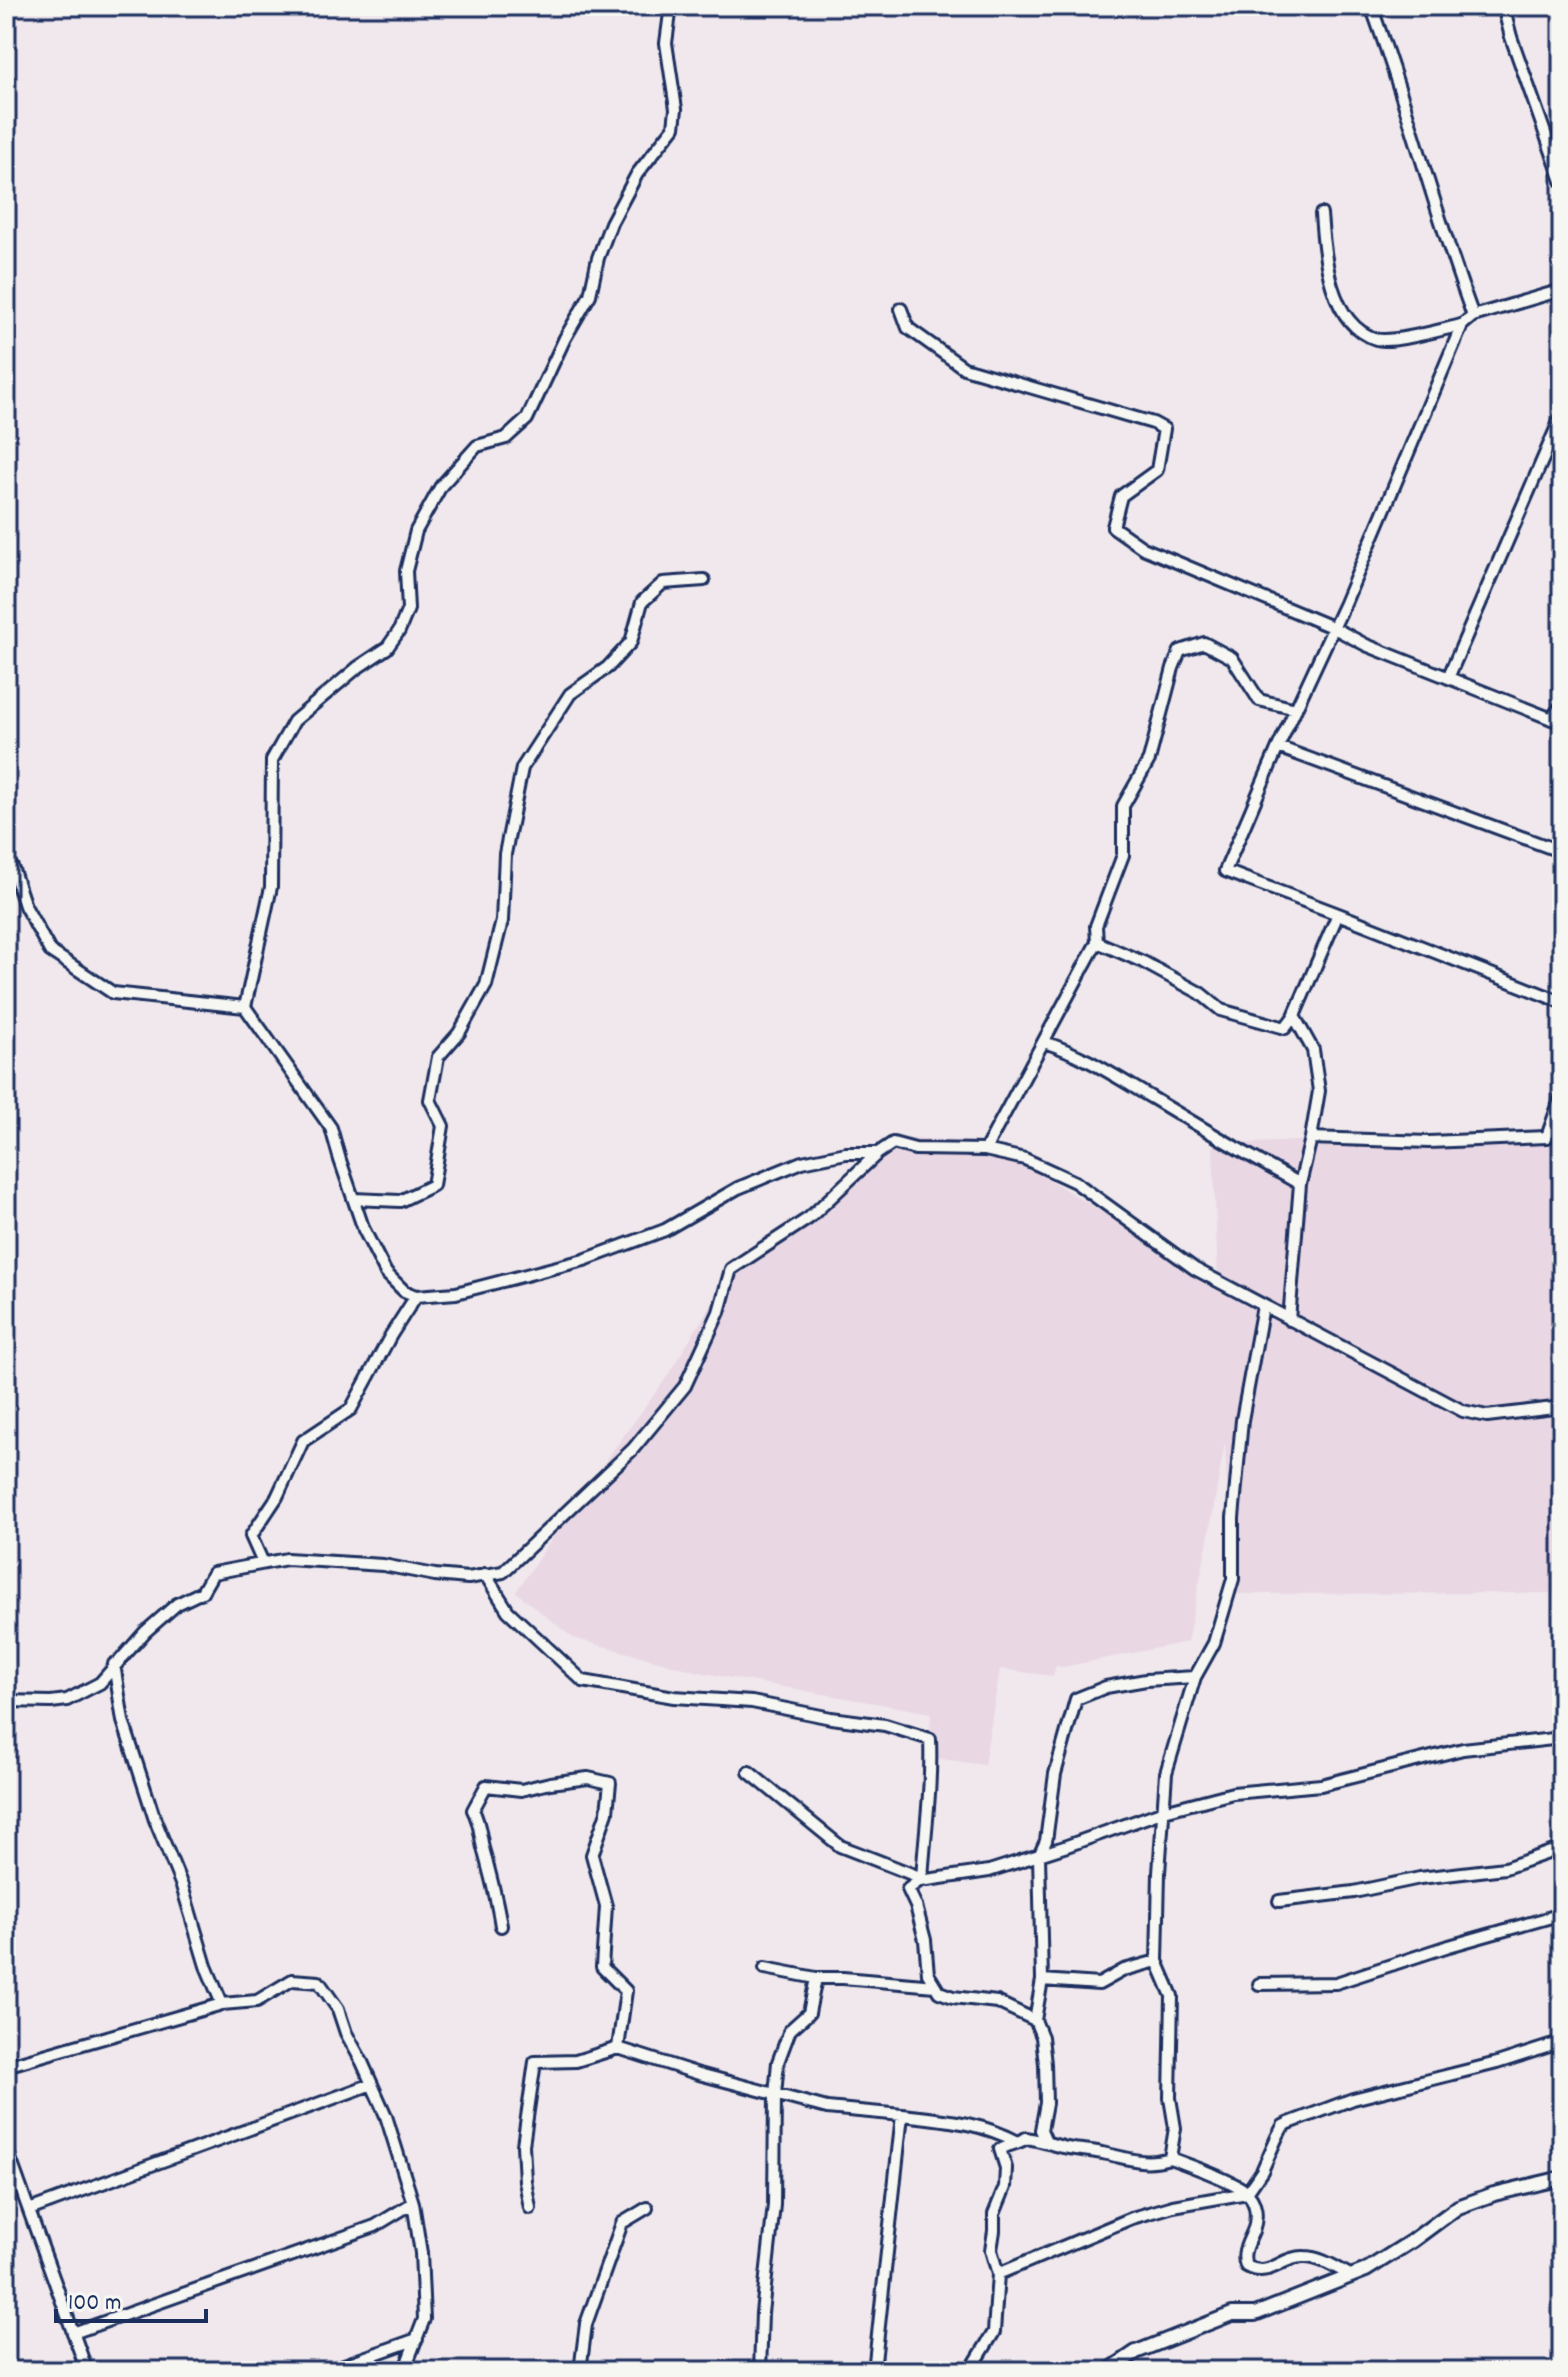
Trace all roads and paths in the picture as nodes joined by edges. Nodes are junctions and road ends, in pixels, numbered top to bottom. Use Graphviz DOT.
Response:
graph roads {
  1 [pos="671,6"];
  2 [pos="1371,6"];
  3 [pos="1503,6"];
  4 [pos="1562,142"];
  5 [pos="1549,148"];
  6 [pos="1562,181"];
  7 [pos="1321,214"];
  8 [pos="1562,290"];
  9 [pos="901,309"];
  10 [pos="1473,316"];
  11 [pos="1462,325"];
  12 [pos="1562,415"];
  13 [pos="704,580"];
  14 [pos="1334,628"];
  15 [pos="1448,678"];
  16 [pos="1562,705"];
  17 [pos="1296,709"];
  18 [pos="1551,719"];
  19 [pos="1562,723"];
  20 [pos="1278,747"];
  21 [pos="1562,852"];
  22 [pos="6,861"];
  23 [pos="1338,914"];
  24 [pos="1097,942"];
  25 [pos="1562,1002"];
  26 [pos="245,1007"];
  27 [pos="1294,1016"];
  28 [pos="1044,1042"];
  29 [pos="1562,1094"];
  30 [pos="1311,1138"];
  31 [pos="985,1150"];
  32 [pos="878,1153"];
  33 [pos="1300,1184"];
  34 [pos="354,1199"];
  35 [pos="416,1296"];
  36 [pos="1263,1306"];
  37 [pos="1289,1320"];
  38 [pos="1562,1407"];
  39 [pos="263,1563"];
  40 [pos="485,1574"];
  41 [pos="114,1664"];
  42 [pos="1195,1677"];
  43 [pos="6,1701"];
  44 [pos="1562,1738"];
  45 [pos="749,1772"];
  46 [pos="1164,1811"];
  47 [pos="1562,1848"];
  48 [pos="1039,1856"];
  49 [pos="922,1879"];
  50 [pos="1279,1901"];
  51 [pos="1562,1914"];
  52 [pos="501,1926"];
  53 [pos="1157,1961"];
  54 [pos="765,1968"];
  55 [pos="816,1978"];
  56 [pos="1042,1980"];
  57 [pos="1259,1984"];
  58 [pos="935,1986"];
  59 [pos="222,2004"];
  60 [pos="1035,2020"];
  61 [pos="1562,2042"];
  62 [pos="618,2048"];
  63 [pos="6,2066"];
  64 [pos="372,2084"];
  65 [pos="775,2095"];
  66 [pos="902,2115"];
  67 [pos="1046,2141"];
  68 [pos="1019,2143"];
  69 [pos="6,2147"];
  70 [pos="1170,2158"];
  71 [pos="1562,2178"];
  72 [pos="1247,2193"];
  73 [pos="413,2203"];
  74 [pos="530,2208"];
  75 [pos="647,2208"];
  76 [pos="29,2210"];
  77 [pos="998,2274"];
  78 [pos="1352,2276"];
  79 [pos="73,2333"];
  80 [pos="417,2339"];
  81 [pos="87,2371"];
  82 [pos="327,2371"];
  83 [pos="404,2371"];
  84 [pos="580,2371"];
  85 [pos="760,2371"];
  86 [pos="874,2371"];
  87 [pos="970,2371"];
  88 [pos="1108,2371"];
  1 -- 26 [label="street"];
  2 -- 10 [label="street"];
  3 -- 5 [label="street"];
  4 -- 5 [label="street"];
  5 -- 6 [label="street"];
  7 -- 11 [label="street"];
  8 -- 10 [label="street"];
  9 -- 14 [label="street"];
  10 -- 11 [label="street"];
  11 -- 14 [label="street"];
  12 -- 15 [label="street"];
  13 -- 34 [label="street"];
  14 -- 15 [label="street"];
  14 -- 17 [label="street"];
  15 -- 18 [label="street"];
  16 -- 18 [label="street"];
  17 -- 20 [label="street"];
  17 -- 24 [label="street"];
  18 -- 19 [label="street"];
  20 -- 21 [label="street"];
  20 -- 23 [label="street"];
  22 -- 26 [label="street"];
  23 -- 25 [label="street"];
  23 -- 27 [label="street"];
  24 -- 27 [label="street"];
  24 -- 28 [label="street"];
  26 -- 34 [label="street"];
  27 -- 30 [label="street"];
  28 -- 31 [label="street"];
  28 -- 33 [label="street"];
  29 -- 30 [label="street"];
  30 -- 33 [label="street"];
  31 -- 32 [label="street"];
  31 -- 36 [label="street"];
  32 -- 35 [label="street"];
  32 -- 40 [label="street"];
  33 -- 37 [label="street"];
  34 -- 35 [label="street"];
  35 -- 39 [label="street"];
  36 -- 37 [label="street"];
  36 -- 42 [label="street"];
  37 -- 38 [label="street"];
  39 -- 40 [label="street"];
  39 -- 41 [label="street"];
  40 -- 49 [label="street"];
  41 -- 43 [label="street"];
  41 -- 59 [label="street"];
  42 -- 46 [label="street"];
  42 -- 48 [label="street"];
  44 -- 46 [label="street"];
  45 -- 49 [label="street"];
  46 -- 48 [label="street"];
  46 -- 53 [label="street"];
  47 -- 50 [label="street"];
  48 -- 49 [label="street"];
  48 -- 56 [label="street"];
  49 -- 58 [label="street"];
  51 -- 57 [label="street"];
  52 -- 62 [label="street"];
  53 -- 56 [label="street"];
  53 -- 70 [label="street"];
  54 -- 55 [label="street"];
  55 -- 58 [label="street"];
  55 -- 65 [label="street"];
  56 -- 60 [label="street"];
  58 -- 60 [label="street"];
  59 -- 63 [label="street"];
  59 -- 64 [label="street"];
  60 -- 67 [label="street"];
  61 -- 72 [label="street"];
  62 -- 65 [label="street"];
  62 -- 74 [label="street"];
  64 -- 73 [label="street"];
  64 -- 76 [label="street"];
  65 -- 66 [label="street"];
  65 -- 85 [label="street"];
  66 -- 68 [label="street"];
  66 -- 86 [label="street"];
  67 -- 68 [label="street"];
  67 -- 70 [label="street"];
  68 -- 77 [label="street"];
  69 -- 76 [label="street"];
  70 -- 72 [label="street"];
  71 -- 78 [label="street"];
  72 -- 77 [label="street"];
  72 -- 78 [label="street"];
  73 -- 79 [label="street"];
  73 -- 80 [label="street"];
  75 -- 84 [label="street"];
  76 -- 79 [label="street"];
  77 -- 87 [label="street"];
  78 -- 88 [label="street"];
  79 -- 81 [label="street"];
  80 -- 82 [label="street"];
  80 -- 83 [label="street"];
}
